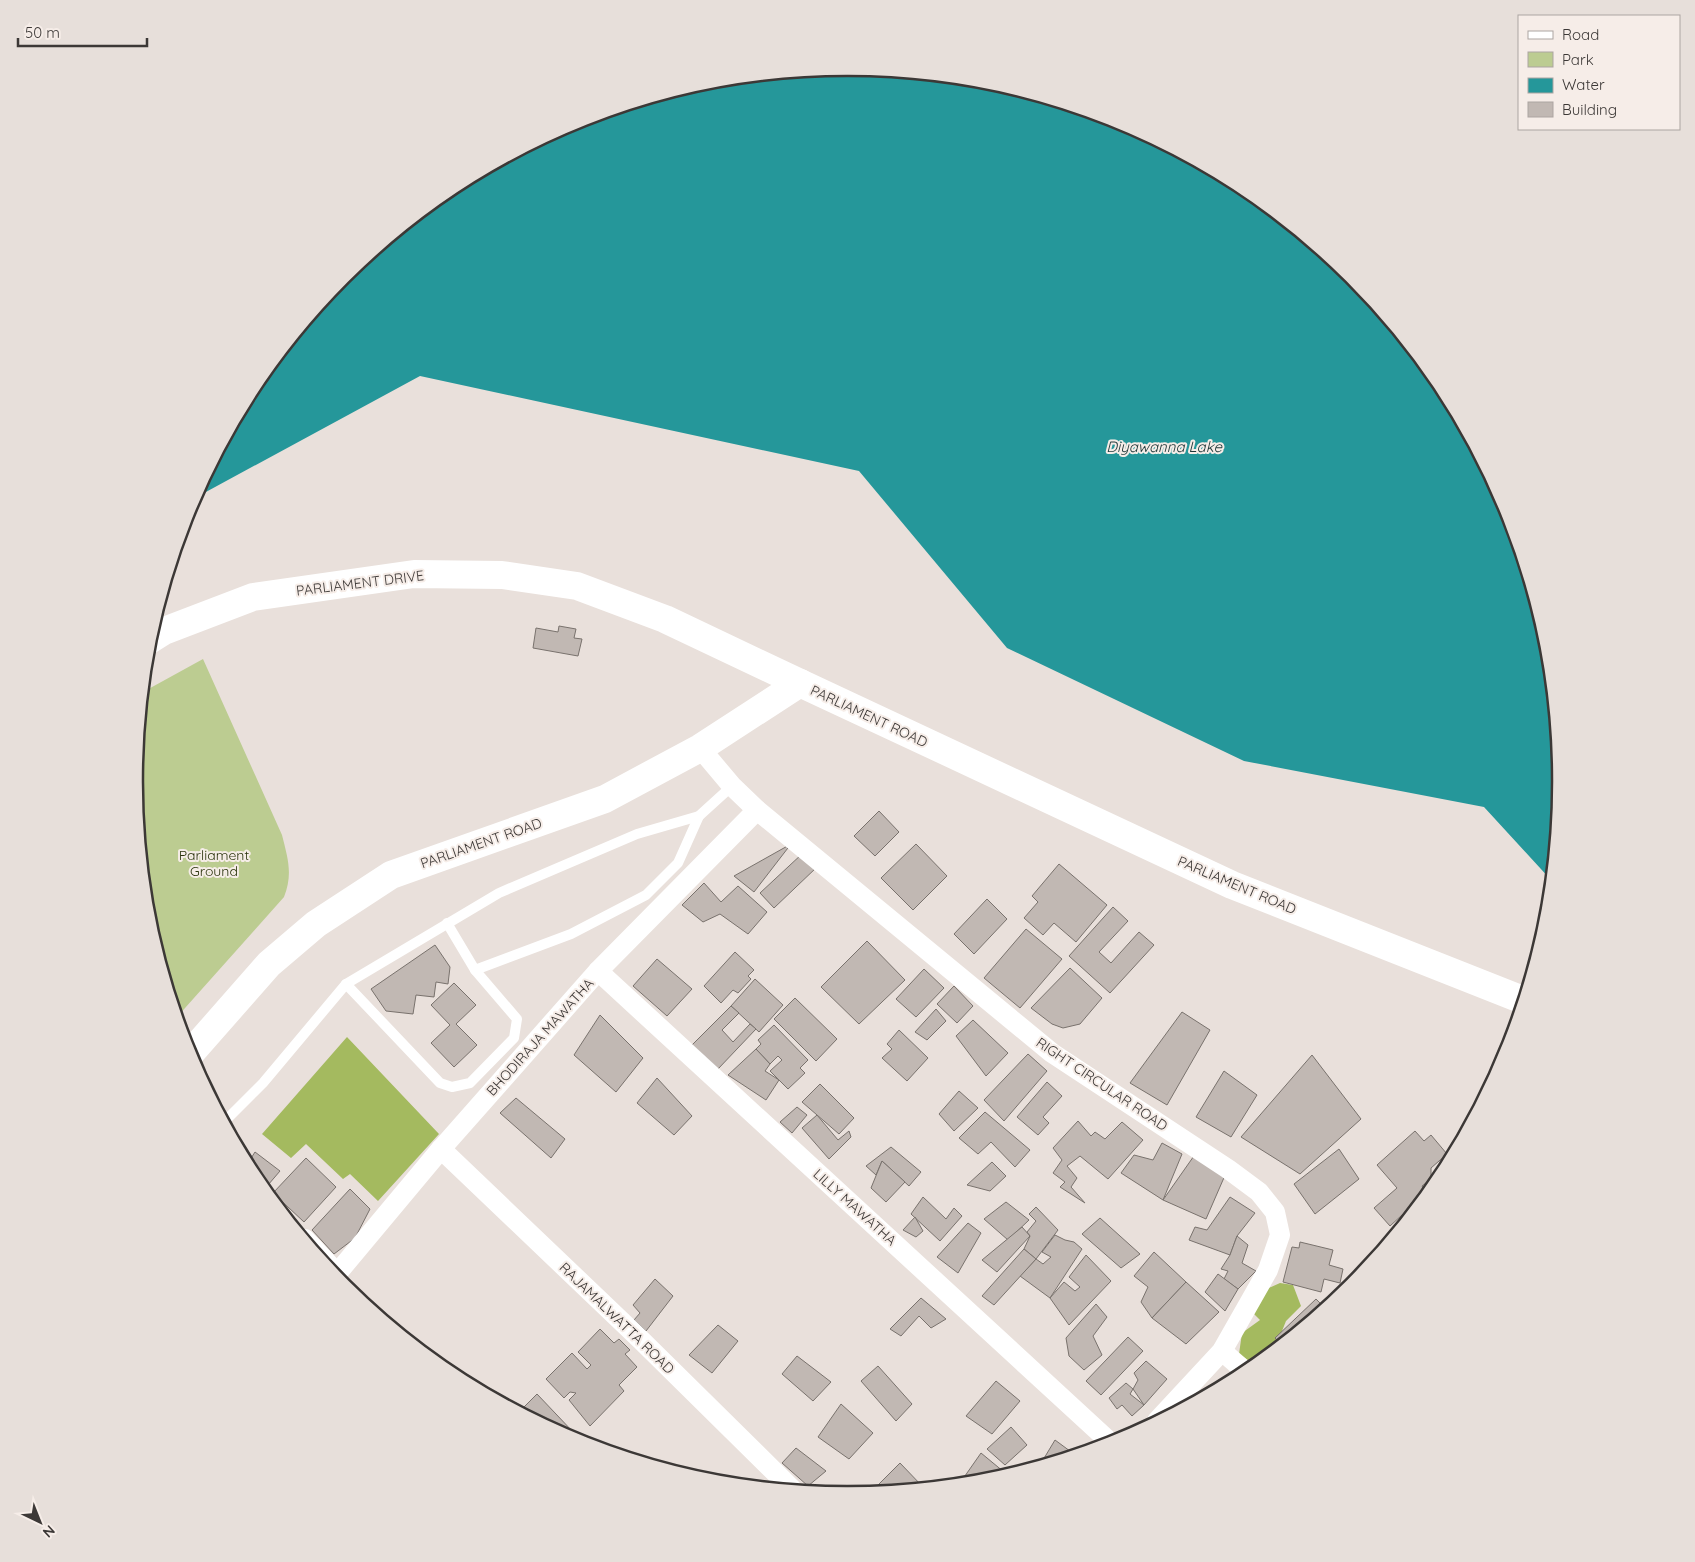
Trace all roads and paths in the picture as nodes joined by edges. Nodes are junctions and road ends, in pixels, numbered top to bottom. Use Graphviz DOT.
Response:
graph roads {
  1 [pos="158,635"];
  2 [pos="800,683"];
  3 [pos="700,748"];
  4 [pos="732,786"];
  5 [pos="757,810"];
  6 [pos="699,816"];
  7 [pos="447,923"];
  8 [pos="475,970"];
  9 [pos="598,972"];
  10 [pos="346,984"];
  11 [pos="1518,998"];
  12 [pos="195,1048"];
  13 [pos="228,1118"];
  14 [pos="441,1149"];
  15 [pos="340,1270"];
  16 [pos="1222,1350"];
  17 [pos="1240,1366"];
  18 [pos="1169,1407"];
  19 [pos="1105,1436"];
  20 [pos="786,1483"];
  1 -- 2 [label="main road, PARLIAMENT DRIVE"];
  2 -- 3 [label="main road, PARLIAMENT ROAD"];
  2 -- 11 [label="main road, PARLIAMENT ROAD"];
  3 -- 4 [label="street, RIGHT CIRCULAR ROAD"];
  3 -- 12 [label="main road, PARLIAMENT ROAD"];
  4 -- 5 [label="street, RIGHT CIRCULAR ROAD"];
  4 -- 6 [label="lane"];
  5 -- 9 [label="street, BHODIRAJA MAWATHA"];
  5 -- 16 [label="street, RIGHT CIRCULAR ROAD"];
  6 -- 7 [label="lane"];
  6 -- 8 [label="lane"];
  7 -- 8 [label="lane"];
  7 -- 10 [label="lane"];
  8 -- 10 [label="lane"];
  9 -- 14 [label="street, BHODIRAJA MAWATHA"];
  9 -- 19 [label="street, LILLY MAWATHA"];
  10 -- 13 [label="lane"];
  14 -- 15 [label="street, BHODIRAJA MAWATHA"];
  14 -- 20 [label="street, RAJAMALWATTA ROAD"];
  16 -- 17 [label="street"];
  16 -- 18 [label="street, RIGHT CIRCULAR ROAD"];
}
